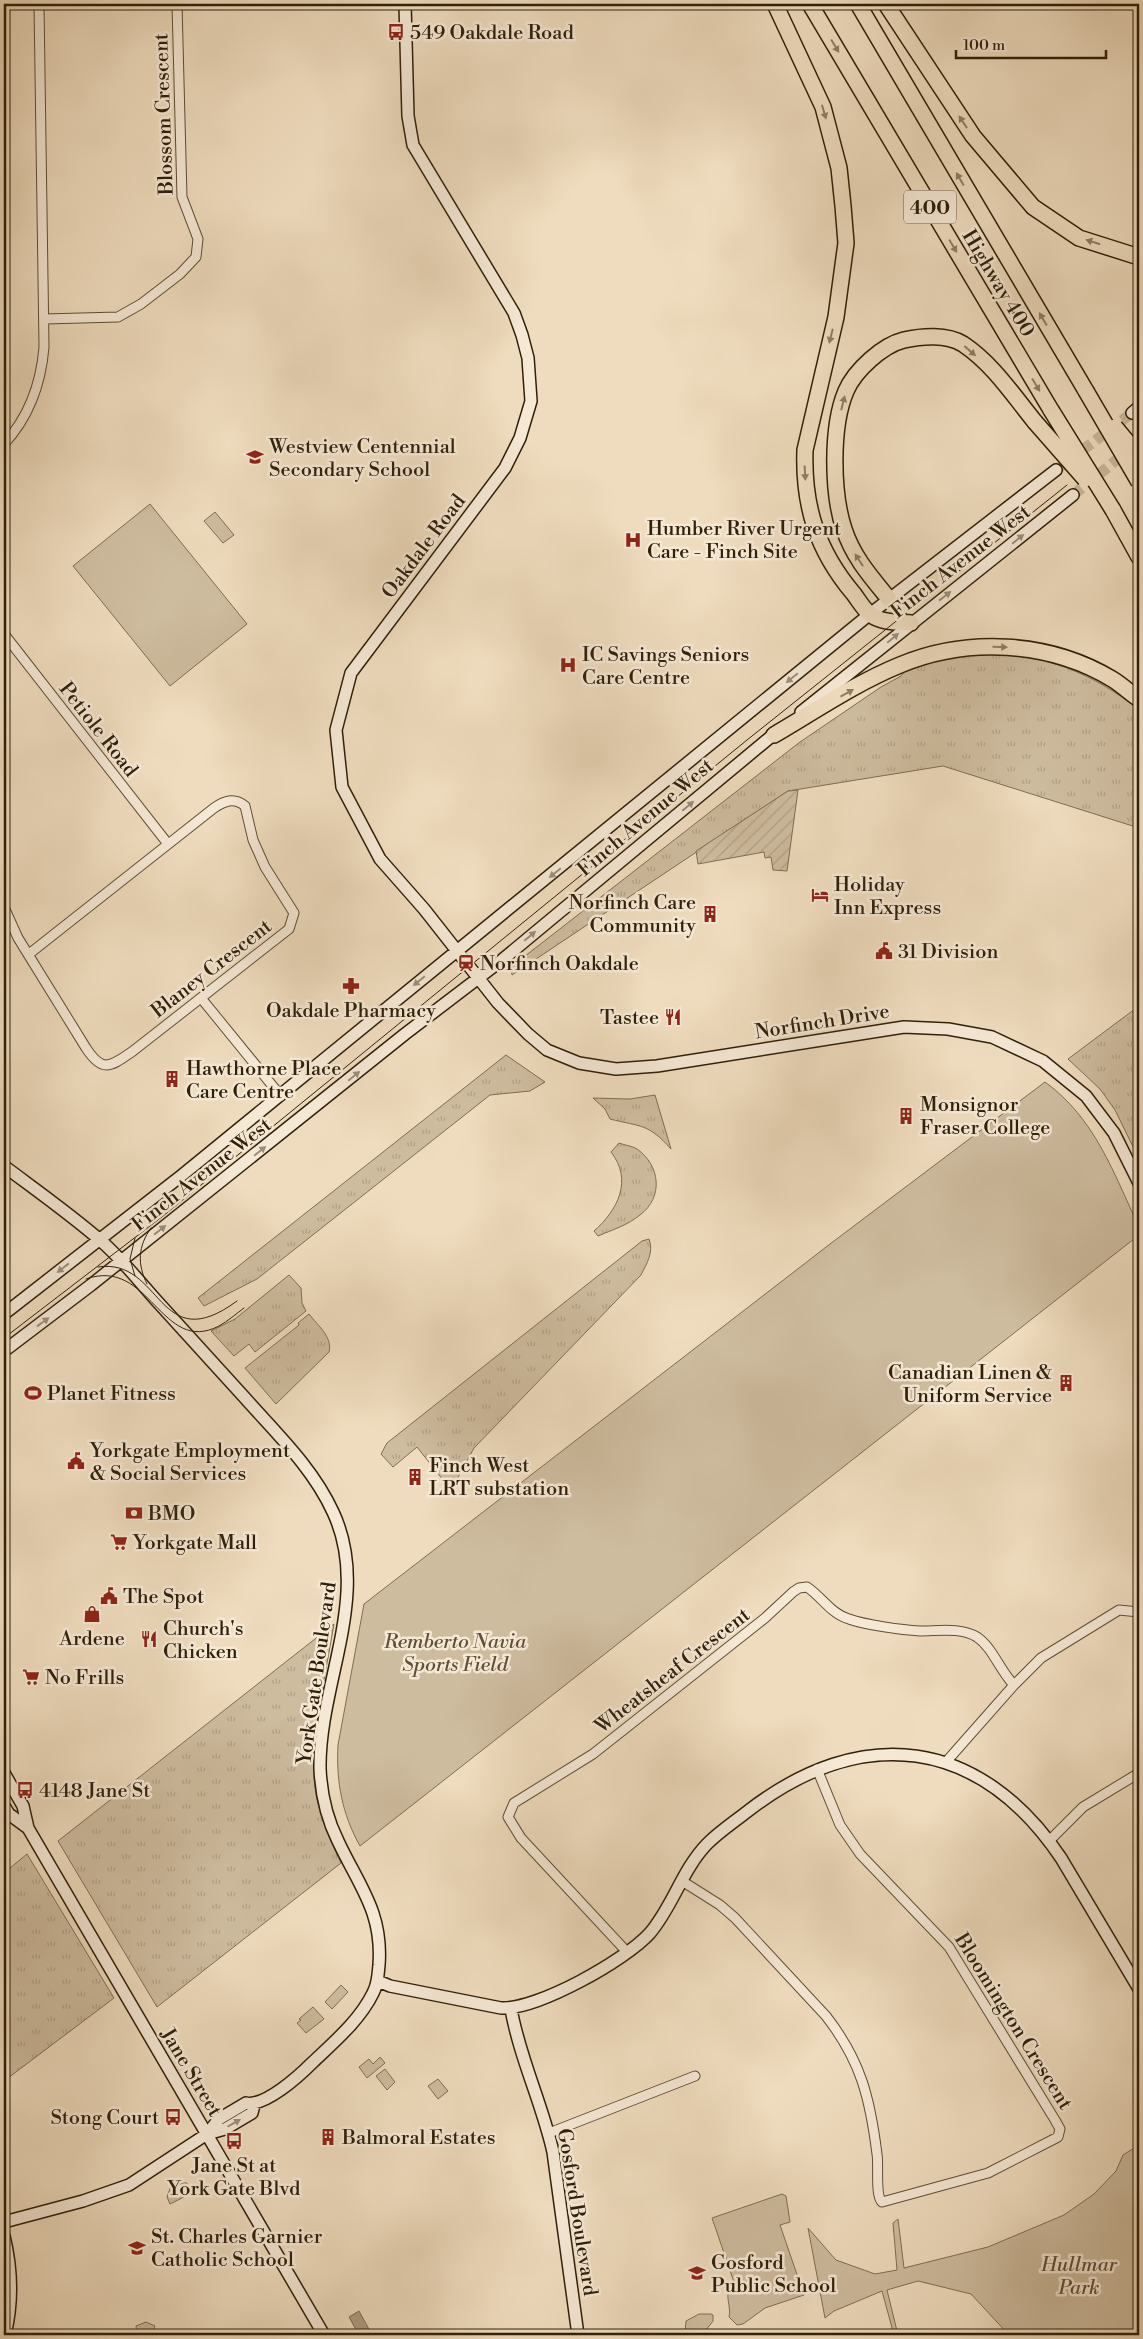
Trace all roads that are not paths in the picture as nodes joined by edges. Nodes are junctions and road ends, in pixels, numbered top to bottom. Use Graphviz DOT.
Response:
graph roads {
  1 [pos="39,4"];
  2 [pos="178,4"];
  3 [pos="405,4"];
  4 [pos="775,4"];
  5 [pos="810,4"];
  6 [pos="858,4"];
  7 [pos="886,4"];
  8 [pos="1139,256"];
  9 [pos="45,319"];
  10 [pos="1086,391"];
  11 [pos="4,444"];
  12 [pos="1139,456"];
  13 [pos="1056,470"];
  14 [pos="1139,482"];
  15 [pos="1073,495"];
  16 [pos="1113,510"];
  17 [pos="1139,557"];
  18 [pos="889,599"];
  19 [pos="870,614"];
  20 [pos="911,623"];
  21 [pos="4,634"];
  22 [pos="1139,699"];
  23 [pos="774,735"];
  24 [pos="168,844"];
  25 [pos="4,907"];
  26 [pos="457,951"];
  27 [pos="28,954"];
  28 [pos="478,977"];
  29 [pos="201,998"];
  30 [pos="280,1095"];
  31 [pos="4,1166"];
  32 [pos="1139,1182"];
  33 [pos="99,1239"];
  34 [pos="121,1260"];
  35 [pos="4,1314"];
  36 [pos="4,1351"];
  37 [pos="1139,1612"];
  38 [pos="1014,1685"];
  39 [pos="946,1762"];
  40 [pos="818,1769"];
  41 [pos="1139,1772"];
  42 [pos="4,1773"];
  43 [pos="4,1806"];
  44 [pos="28,1828"];
  45 [pos="1049,1840"];
  46 [pos="682,1881"];
  47 [pos="627,1952"];
  48 [pos="378,1981"];
  49 [pos="1139,1989"];
  50 [pos="511,2009"];
  51 [pos="695,2076"];
  52 [pos="548,2133"];
  53 [pos="208,2134"];
  54 [pos="4,2222"];
  55 [pos="4,2236"];
  56 [pos="6,2335"];
  57 [pos="324,2335"];
  58 [pos="578,2335"];
  1 -- 9 [label="street"];
  2 -- 9 [label="street, Blossom Crescent"];
  3 -- 26 [label="street, Oakdale Road"];
  4 -- 19 [label="highway, one-way"];
  5 -- 16 [label="highway, Highway 400 / 400, one-way, bridge"];
  10 -- 6 [label="highway, Highway 400 / 400, one-way"];
  8 -- 7 [label="highway, one-way"];
  9 -- 11 [label="street"];
  10 -- 12 [label="highway, bridge"];
  10 -- 14 [label="highway, Highway 400 / 400, bridge"];
  13 -- 18 [label="street, Finch Avenue West"];
  20 -- 15 [label="street, Finch Avenue West, one-way"];
  16 -- 17 [label="highway, Highway 400 / 400"];
  18 -- 16 [label="highway, one-way, bridge"];
  18 -- 19 [label="street, Finch Avenue West"];
  19 -- 20 [label="highway"];
  19 -- 26 [label="street, Finch Avenue West, one-way"];
  23 -- 20 [label="street, Finch Avenue West, one-way"];
  21 -- 24 [label="street, Petiole Road"];
  23 -- 22 [label="highway, one-way"];
  28 -- 23 [label="street, Finch Avenue West, one-way"];
  24 -- 27 [label="street, Blaney Crescent"];
  24 -- 29 [label="street, Blaney Crescent"];
  25 -- 27 [label="street"];
  26 -- 28 [label="street, Oakdale Road"];
  26 -- 30 [label="street, Finch Avenue West, one-way"];
  27 -- 29 [label="street, Blaney Crescent"];
  28 -- 32 [label="street, Norfinch Drive"];
  34 -- 28 [label="street, Finch Avenue West, one-way"];
  29 -- 30 [label="street"];
  30 -- 33 [label="street, Finch Avenue West"];
  31 -- 33 [label="street, York Gate Boulevard"];
  33 -- 34 [label="street, York Gate Boulevard"];
  33 -- 35 [label="street, Finch Avenue West, one-way"];
  36 -- 34 [label="street, Finch Avenue West, one-way"];
  34 -- 48 [label="street, York Gate Boulevard"];
  37 -- 38 [label="street"];
  38 -- 39 [label="street"];
  38 -- 47 [label="street, Wheatsheaf Crescent"];
  39 -- 40 [label="street"];
  39 -- 45 [label="street"];
  40 -- 46 [label="street"];
  40 -- 46 [label="street, Bloomington Crescent"];
  41 -- 45 [label="street"];
  42 -- 44 [label="street, Jane Street"];
  43 -- 44 [label="street, Jane Street"];
  44 -- 53 [label="street, Jane Street"];
  45 -- 49 [label="street"];
  46 -- 47 [label="street"];
  47 -- 50 [label="street"];
  48 -- 50 [label="street"];
  48 -- 53 [label="street, York Gate Boulevard"];
  50 -- 52 [label="street, Gosford Boulevard"];
  51 -- 52 [label="street"];
  52 -- 58 [label="street, Gosford Boulevard"];
  53 -- 54 [label="street"];
  53 -- 57 [label="street, Jane Street"];
  55 -- 56 [label="street"];
}
